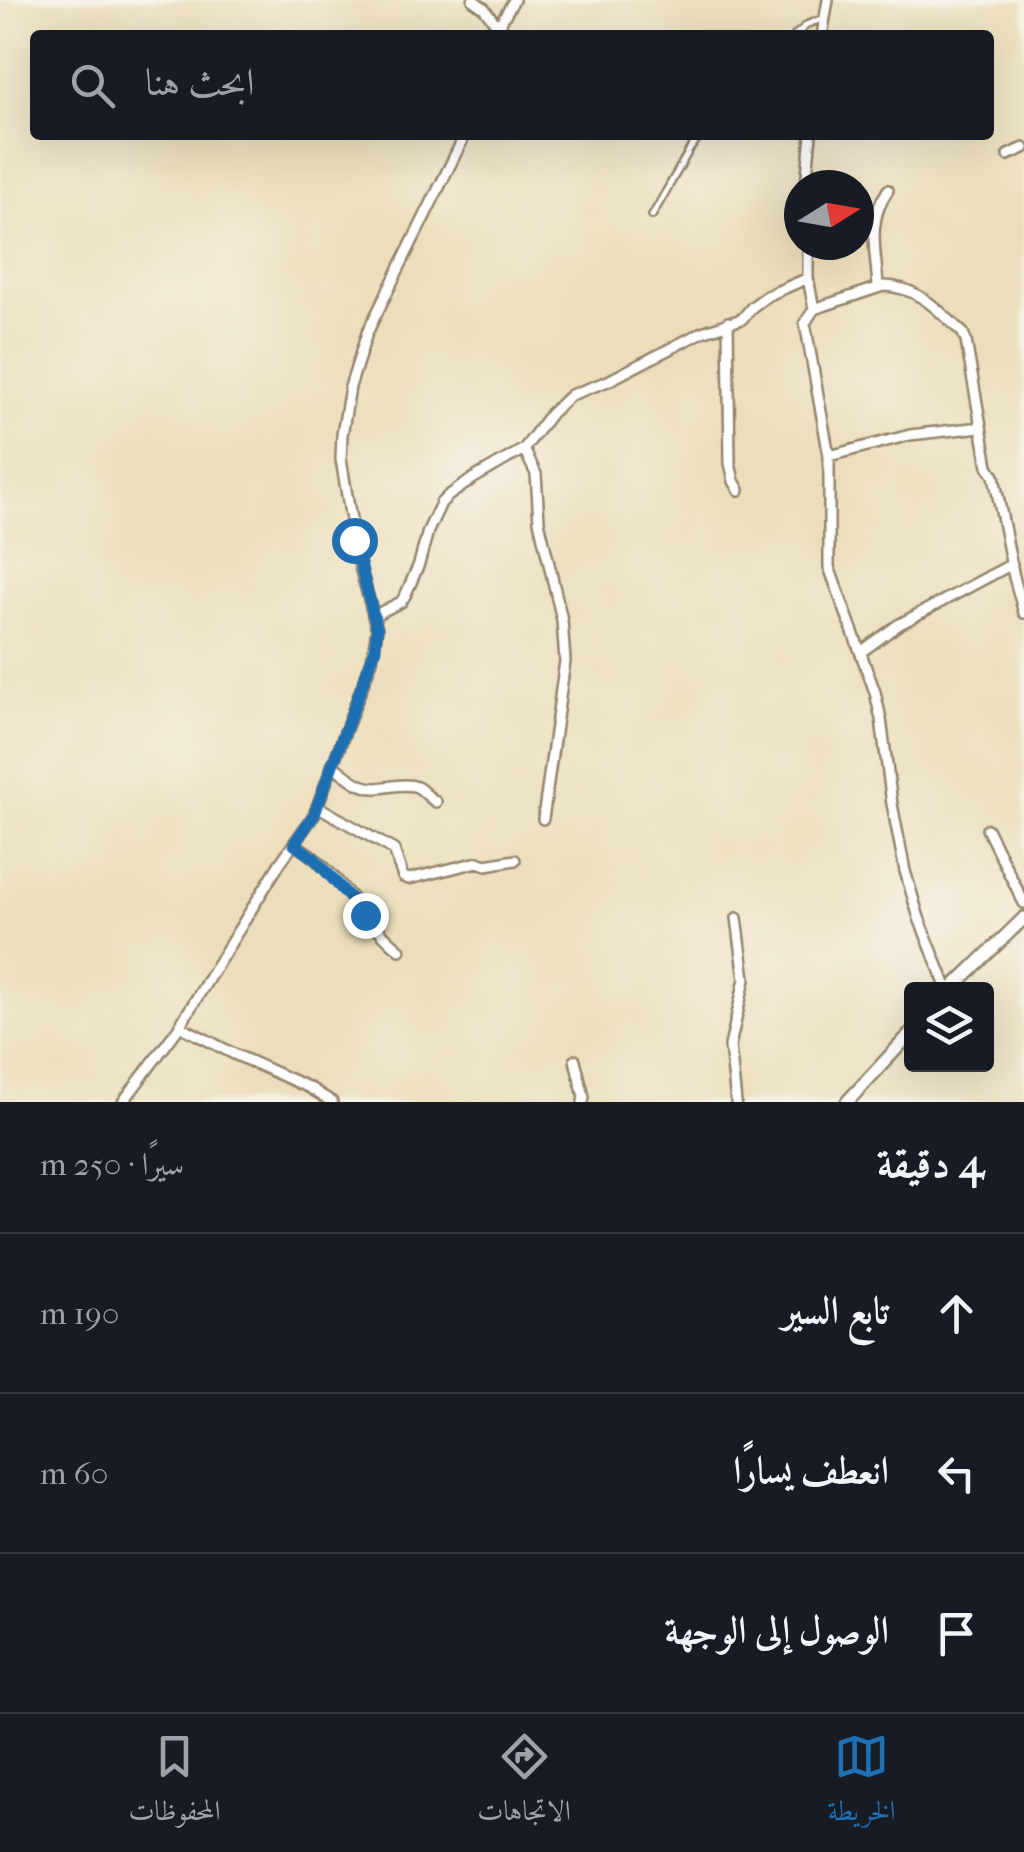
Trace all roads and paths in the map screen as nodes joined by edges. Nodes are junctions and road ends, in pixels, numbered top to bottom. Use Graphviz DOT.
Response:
graph roads {
  1 [pos="473,0"];
  2 [pos="514,0"];
  3 [pos="828,0"];
  4 [pos="825,18"];
  5 [pos="497,30"];
  6 [pos="499,30"];
  7 [pos="801,30"];
  8 [pos="823,30"];
  9 [pos="462,140"];
  10 [pos="697,140"];
  11 [pos="810,140"];
  12 [pos="1024,148"];
  13 [pos="1008,155"];
  14 [pos="808,170"];
  15 [pos="888,190"];
  16 [pos="652,216"];
  17 [pos="808,260"];
  18 [pos="808,278"];
  19 [pos="878,287"];
  20 [pos="814,309"];
  21 [pos="728,322"];
  22 [pos="981,427"];
  23 [pos="524,449"];
  24 [pos="830,456"];
  25 [pos="740,490"];
  26 [pos="1012,564"];
  27 [pos="1024,613"];
  28 [pos="374,616"];
  29 [pos="861,652"];
  30 [pos="332,765"];
  31 [pos="436,802"];
  32 [pos="317,806"];
  33 [pos="543,820"];
  34 [pos="988,830"];
  35 [pos="294,844"];
  36 [pos="515,860"];
  37 [pos="1024,903"];
  38 [pos="736,918"];
  39 [pos="1024,918"];
  40 [pos="400,950"];
  41 [pos="946,982"];
  42 [pos="957,982"];
  43 [pos="180,1026"];
  44 [pos="904,1040"];
  45 [pos="574,1060"];
  46 [pos="123,1102"];
  47 [pos="332,1102"];
  48 [pos="582,1102"];
  49 [pos="736,1102"];
  50 [pos="846,1102"];
  1 -- 5 [label="street"];
  2 -- 6 [label="street"];
  3 -- 4 [label="street"];
  4 -- 7 [label="lane"];
  4 -- 8 [label="street"];
  9 -- 28 [label="street"];
  10 -- 16 [label="lane"];
  11 -- 14 [label="street"];
  12 -- 13 [label="street"];
  15 -- 19 [label="street"];
  17 -- 18 [label="street"];
  18 -- 20 [label="street"];
  18 -- 21 [label="street"];
  19 -- 20 [label="street"];
  19 -- 22 [label="street"];
  20 -- 24 [label="street"];
  21 -- 23 [label="street"];
  21 -- 25 [label="street"];
  22 -- 24 [label="street"];
  22 -- 26 [label="street"];
  23 -- 28 [label="street"];
  23 -- 33 [label="street"];
  24 -- 29 [label="street"];
  26 -- 27 [label="street"];
  26 -- 29 [label="street"];
  28 -- 30 [label="street"];
  29 -- 41 [label="street"];
  30 -- 31 [label="street"];
  30 -- 32 [label="street"];
  32 -- 35 [label="street"];
  32 -- 36 [label="street"];
  34 -- 37 [label="street"];
  35 -- 40 [label="street"];
  35 -- 43 [label="street"];
  38 -- 49 [label="street"];
  39 -- 42 [label="street"];
  43 -- 46 [label="street"];
  43 -- 47 [label="street"];
  44 -- 50 [label="street"];
  45 -- 48 [label="street"];
}
